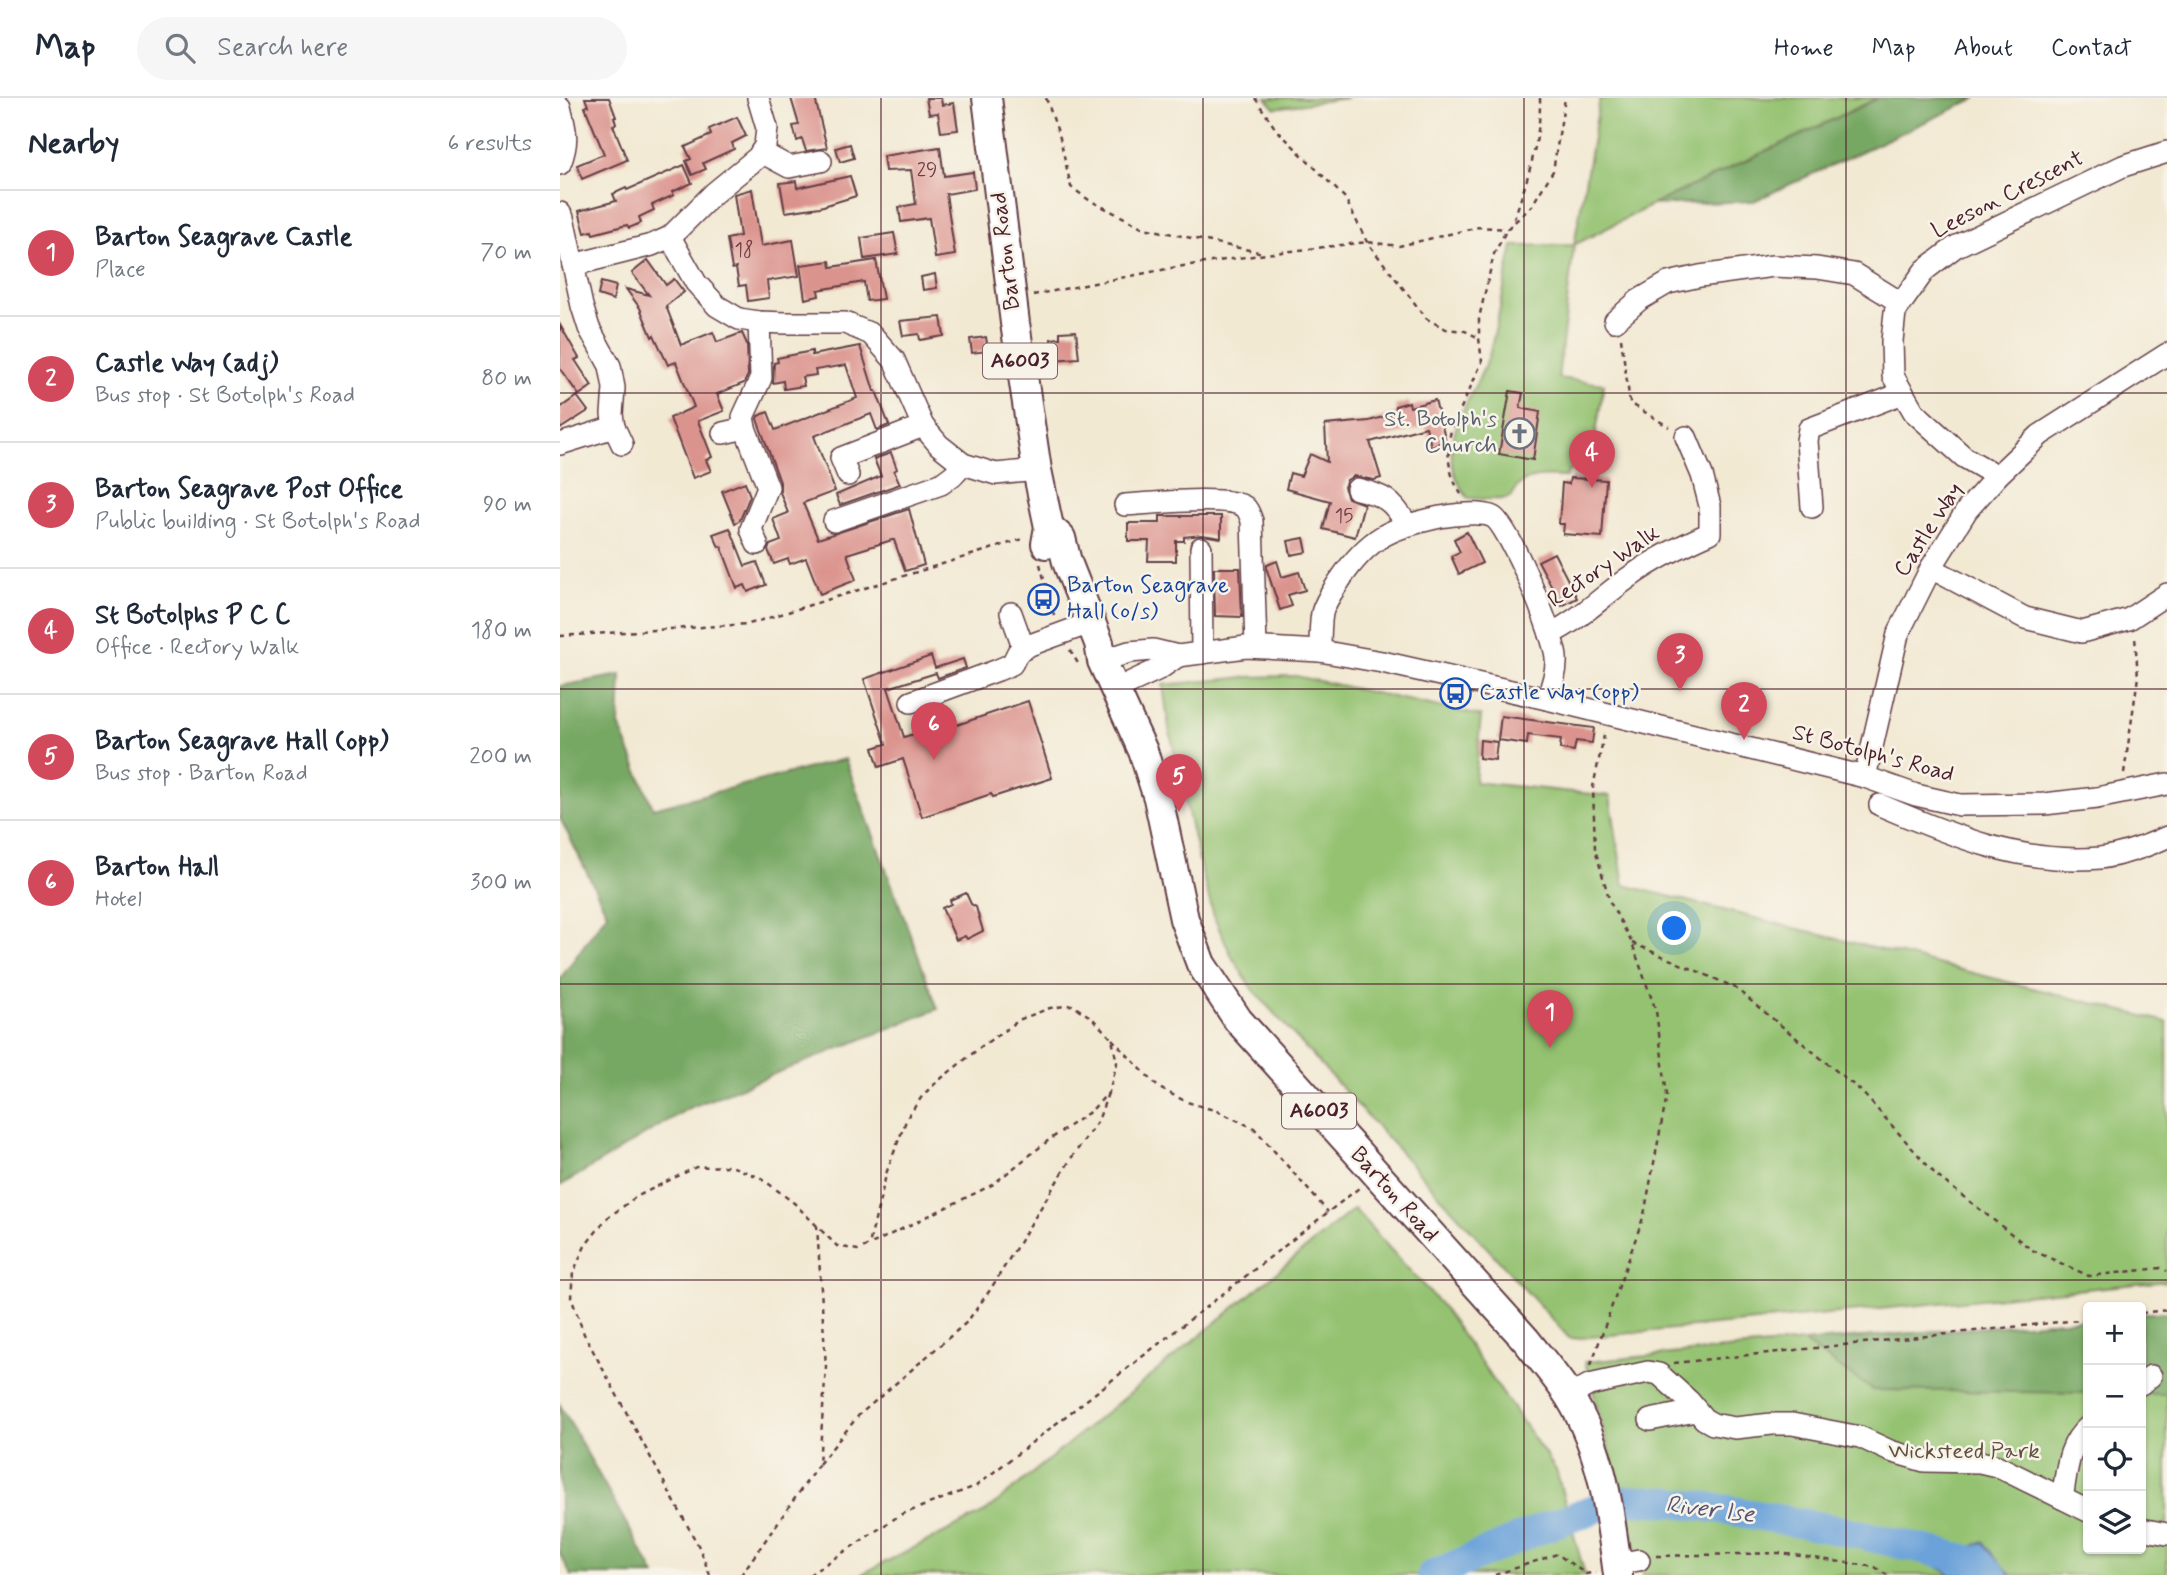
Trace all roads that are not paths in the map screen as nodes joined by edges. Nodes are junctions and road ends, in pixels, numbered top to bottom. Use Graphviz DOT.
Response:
graph roads {
  1 [pos="758,98"];
  2 [pos="987,98"];
  3 [pos="560,107"];
  4 [pos="761,152"];
  5 [pos="2167,152"];
  6 [pos="821,161"];
  7 [pos="560,164"];
  8 [pos="560,213"];
  9 [pos="670,237"];
  10 [pos="573,265"];
  11 [pos="1901,303"];
  12 [pos="1615,321"];
  13 [pos="759,322"];
  14 [pos="2167,354"];
  15 [pos="1903,393"];
  16 [pos="923,426"];
  17 [pos="745,428"];
  18 [pos="723,433"];
  19 [pos="1686,437"];
  20 [pos="561,444"];
  21 [pos="963,464"];
  22 [pos="1037,470"];
  23 [pos="848,475"];
  24 [pos="1997,476"];
  25 [pos="1357,489"];
  26 [pos="1125,505"];
  27 [pos="1812,508"];
  28 [pos="834,521"];
  29 [pos="1407,525"];
  30 [pos="757,544"];
  31 [pos="1201,548"];
  32 [pos="1931,568"];
  33 [pos="2167,594"];
  34 [pos="1011,613"];
  35 [pos="1083,625"];
  36 [pos="1550,634"];
  37 [pos="1256,647"];
  38 [pos="1024,649"];
  39 [pos="1320,651"];
  40 [pos="1202,653"];
  41 [pos="1178,656"];
  42 [pos="1102,661"];
  43 [pos="1114,690"];
  44 [pos="1548,699"];
  45 [pos="911,702"];
  46 [pos="1866,777"];
  47 [pos="2157,786"];
  48 [pos="1960,804"];
  49 [pos="1880,805"];
  50 [pos="1954,835"];
  51 [pos="2167,837"];
  52 [pos="1569,1396"];
  53 [pos="1695,1411"];
  54 [pos="1650,1420"];
  55 [pos="2087,1428"];
  56 [pos="2062,1497"];
  57 [pos="2083,1508"];
  58 [pos="2146,1530"];
  59 [pos="2167,1534"];
  60 [pos="1624,1565"];
  1 -- 4 [label="street"];
  2 -- 22 [label="main road, Barton Road / A6003"];
  3 -- 7 [label="street"];
  4 -- 6 [label="street"];
  4 -- 9 [label="street"];
  5 -- 11 [label="street, Leeson Crescent"];
  8 -- 10 [label="street"];
  9 -- 10 [label="street"];
  9 -- 13 [label="street"];
  10 -- 20 [label="street"];
  11 -- 12 [label="street"];
  11 -- 15 [label="street, Leeson Crescent"];
  13 -- 16 [label="street"];
  13 -- 17 [label="street"];
  14 -- 24 [label="street, Castle Way"];
  15 -- 24 [label="street, Leeson Crescent"];
  15 -- 27 [label="street"];
  16 -- 21 [label="street"];
  16 -- 23 [label="street"];
  17 -- 18 [label="street"];
  17 -- 30 [label="street"];
  19 -- 36 [label="street, Rectory Walk"];
  21 -- 22 [label="street"];
  21 -- 28 [label="street"];
  22 -- 35 [label="main road, Barton Road / A6003"];
  24 -- 32 [label="street, Castle Way"];
  25 -- 29 [label="street"];
  26 -- 37 [label="street"];
  29 -- 36 [label="street"];
  29 -- 39 [label="street"];
  31 -- 40 [label="street"];
  32 -- 33 [label="street"];
  32 -- 46 [label="street, Castle Way"];
  34 -- 38 [label="street"];
  35 -- 38 [label="street"];
  35 -- 42 [label="main road, Barton Road / A6003"];
  36 -- 44 [label="street"];
  37 -- 39 [label="street, St Botolph's Road"];
  37 -- 40 [label="street, St Botolph's Road"];
  38 -- 45 [label="street"];
  39 -- 44 [label="street, St Botolph's Road"];
  40 -- 41 [label="street, St Botolph's Road"];
  41 -- 42 [label="street, St Botolph's Road"];
  41 -- 43 [label="street, St Botolph's Road"];
  42 -- 43 [label="main road, Barton Road / A6003"];
  43 -- 52 [label="main road, Barton Road / A6003"];
  44 -- 46 [label="street, St Botolph's Road"];
  46 -- 48 [label="street, St Botolph's Road"];
  47 -- 48 [label="street, St Botolph's Road"];
  48 -- 50 [label="street"];
  49 -- 50 [label="street"];
  50 -- 51 [label="street"];
  52 -- 53 [label="street"];
  52 -- 60 [label="main road, Barton Road / A6003"];
  53 -- 54 [label="street"];
  53 -- 56 [label="street"];
  55 -- 56 [label="street"];
  56 -- 57 [label="street"];
  58 -- 59 [label="street"];
}
